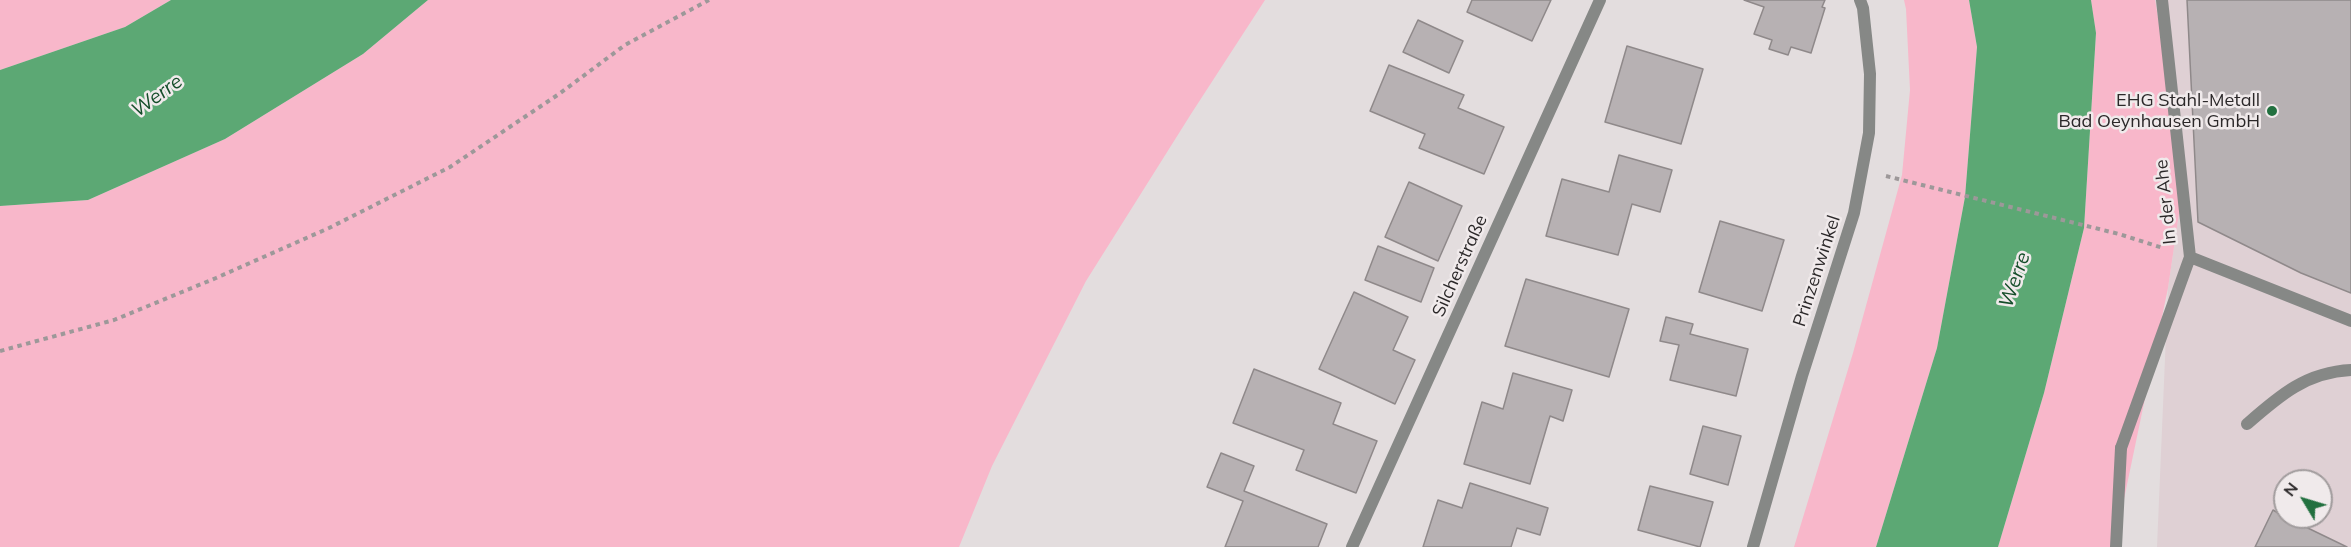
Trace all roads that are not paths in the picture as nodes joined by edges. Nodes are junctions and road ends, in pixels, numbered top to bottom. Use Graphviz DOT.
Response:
graph roads {
  1 [pos="1600,0"];
  2 [pos="1860,0"];
  3 [pos="2162,0"];
  4 [pos="2190,257"];
  5 [pos="2351,321"];
  6 [pos="2351,370"];
  7 [pos="2247,424"];
  8 [pos="1352,547"];
  9 [pos="1753,547"];
  10 [pos="2116,547"];
  1 -- 8 [label="street, Silcherstraße"];
  2 -- 9 [label="street, Prinzenwinkel"];
  3 -- 4 [label="street, In der Ahe"];
  4 -- 5 [label="street, In der Ahe"];
  4 -- 10 [label="street, In der Ahe"];
  6 -- 7 [label="street"];
}
